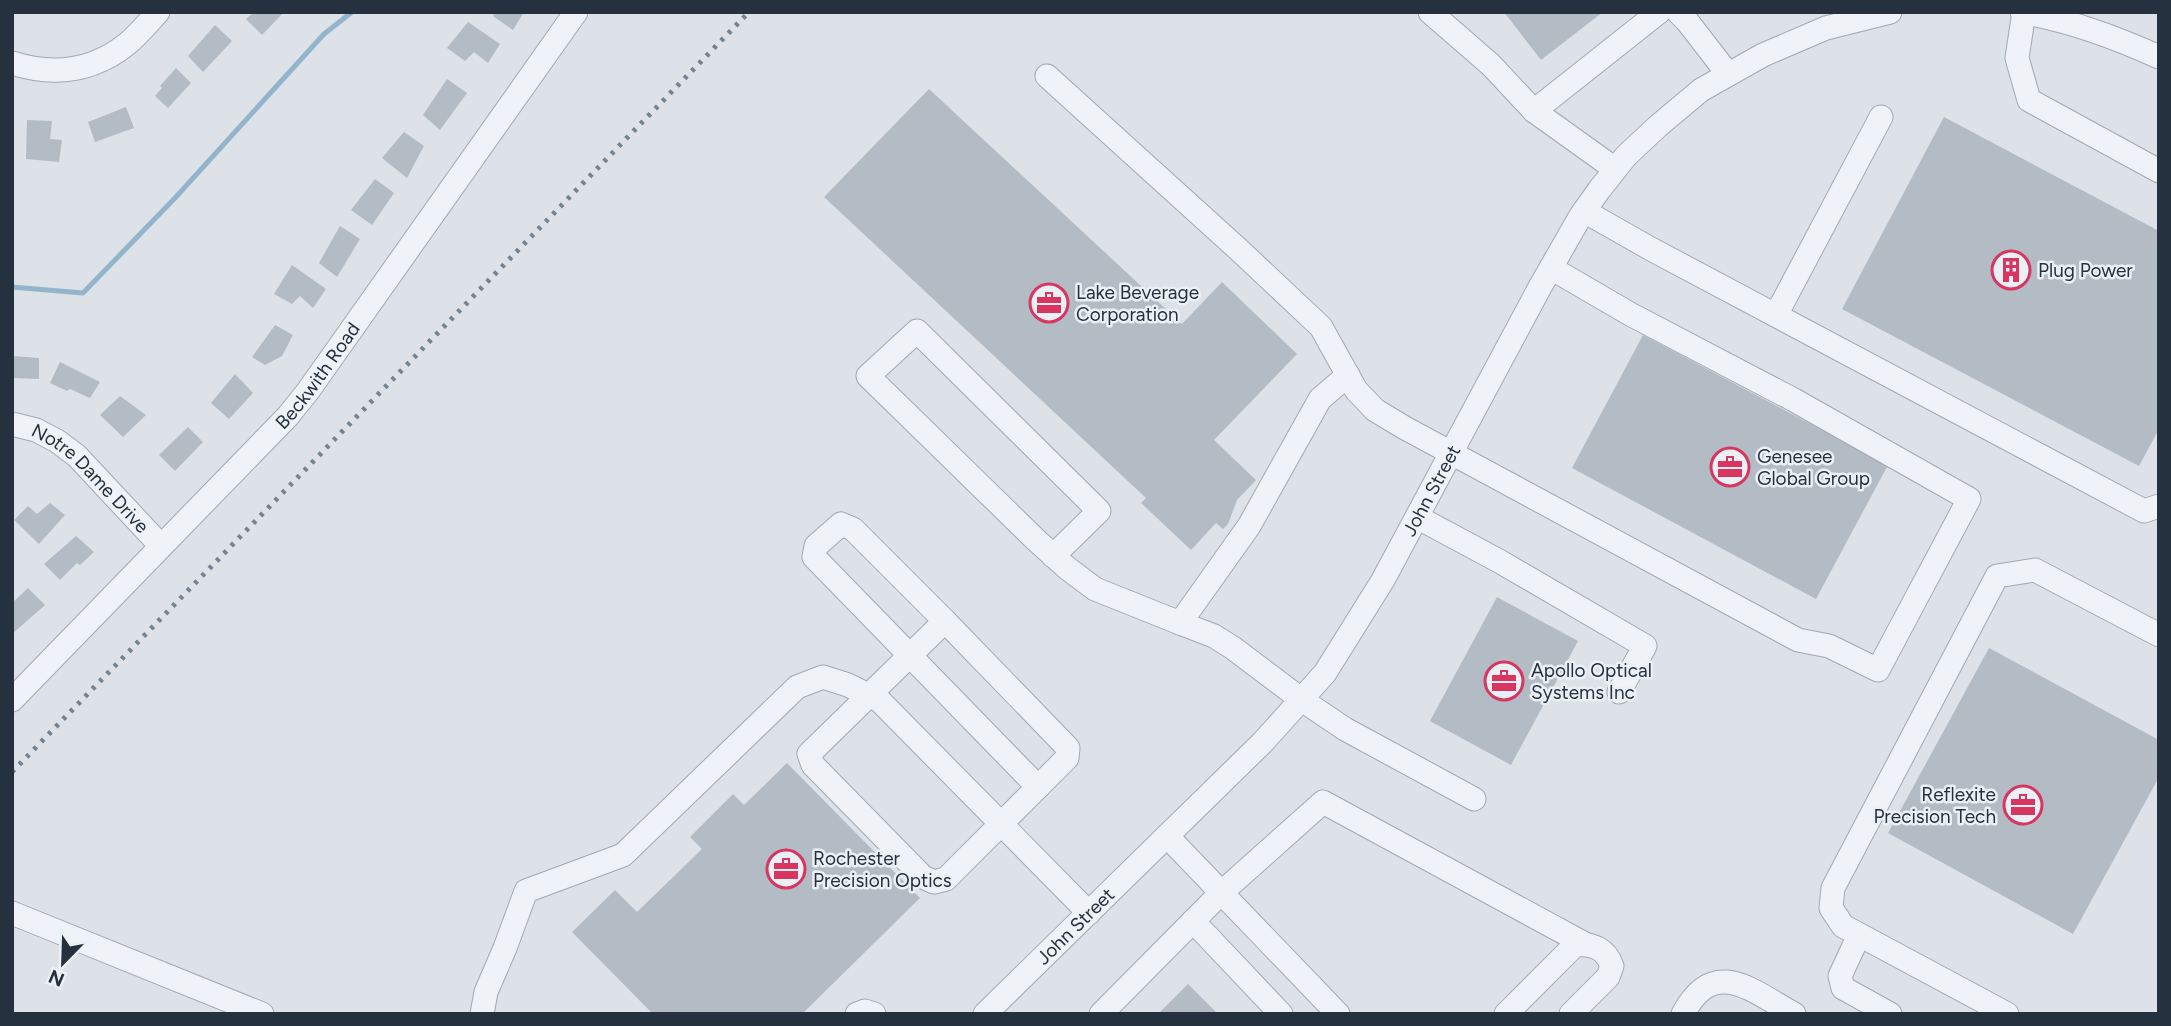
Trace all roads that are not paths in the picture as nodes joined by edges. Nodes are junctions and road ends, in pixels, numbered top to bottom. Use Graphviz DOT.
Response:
graph roads {
  1 [pos="158,12"];
  2 [pos="576,12"];
  3 [pos="1430,12"];
  4 [pos="1659,12"];
  5 [pos="1678,12"];
  6 [pos="1890,12"];
  7 [pos="2023,12"];
  8 [pos="2159,57"];
  9 [pos="12,63"];
  10 [pos="1728,75"];
  11 [pos="1046,76"];
  12 [pos="1534,111"];
  13 [pos="1881,117"];
  14 [pos="1615,169"];
  15 [pos="2159,171"];
  16 [pos="1584,211"];
  17 [pos="1551,268"];
  18 [pos="1776,315"];
  19 [pos="1348,375"];
  20 [pos="12,425"];
  21 [pos="1452,452"];
  22 [pos="2159,506"];
  23 [pos="1416,517"];
  24 [pos="160,546"];
  25 [pos="1053,556"];
  26 [pos="944,621"];
  27 [pos="1180,623"];
  28 [pos="2159,635"];
  29 [pos="910,655"];
  30 [pos="1619,692"];
  31 [pos="867,695"];
  32 [pos="12,700"];
  33 [pos="1302,700"];
  34 [pos="1038,787"];
  35 [pos="1474,799"];
  36 [pos="1001,824"];
  37 [pos="1167,836"];
  38 [pos="1221,893"];
  39 [pos="12,913"];
  40 [pos="1089,913"];
  41 [pos="1193,921"];
  42 [pos="1859,935"];
  43 [pos="1585,944"];
  44 [pos="262,1014"];
  45 [pos="482,1014"];
  46 [pos="857,1014"];
  47 [pos="874,1014"];
  48 [pos="985,1014"];
  49 [pos="1101,1014"];
  50 [pos="1281,1014"];
  51 [pos="1338,1014"];
  52 [pos="1506,1014"];
  53 [pos="1572,1014"];
  54 [pos="1683,1014"];
  55 [pos="1794,1014"];
  56 [pos="1890,1014"];
  57 [pos="2007,1014"];
  1 -- 9 [label="street"];
  2 -- 24 [label="street, Beckwith Road"];
  3 -- 12 [label="street"];
  4 -- 12 [label="street"];
  5 -- 10 [label="street"];
  6 -- 10 [label="street, John Street"];
  7 -- 8 [label="street"];
  7 -- 15 [label="street"];
  10 -- 14 [label="street, John Street"];
  11 -- 19 [label="street"];
  12 -- 14 [label="street"];
  13 -- 18 [label="street"];
  14 -- 16 [label="street, John Street"];
  16 -- 17 [label="street, John Street"];
  16 -- 18 [label="street"];
  17 -- 21 [label="street, John Street"];
  17 -- 21 [label="street"];
  18 -- 22 [label="street"];
  19 -- 21 [label="street"];
  19 -- 27 [label="street"];
  20 -- 24 [label="street, Notre Dame Drive"];
  21 -- 23 [label="street, John Street"];
  23 -- 30 [label="street"];
  23 -- 33 [label="street, John Street"];
  24 -- 32 [label="street, Beckwith Road"];
  25 -- 25 [label="street"];
  25 -- 27 [label="street"];
  26 -- 29 [label="street"];
  26 -- 29 [label="street"];
  26 -- 34 [label="street"];
  27 -- 33 [label="street"];
  28 -- 42 [label="street"];
  29 -- 31 [label="street"];
  29 -- 34 [label="street"];
  31 -- 36 [label="street"];
  31 -- 36 [label="street"];
  31 -- 45 [label="street"];
  33 -- 35 [label="street"];
  33 -- 37 [label="street, John Street"];
  34 -- 36 [label="street"];
  36 -- 40 [label="street"];
  37 -- 38 [label="street"];
  37 -- 40 [label="street, John Street"];
  38 -- 41 [label="street"];
  38 -- 43 [label="street"];
  38 -- 51 [label="street"];
  39 -- 44 [label="street"];
  40 -- 48 [label="street, John Street"];
  41 -- 49 [label="street"];
  41 -- 50 [label="street"];
  42 -- 56 [label="street"];
  42 -- 57 [label="street"];
  43 -- 52 [label="street"];
  43 -- 53 [label="street"];
  46 -- 47 [label="street"];
  54 -- 55 [label="street"];
}
